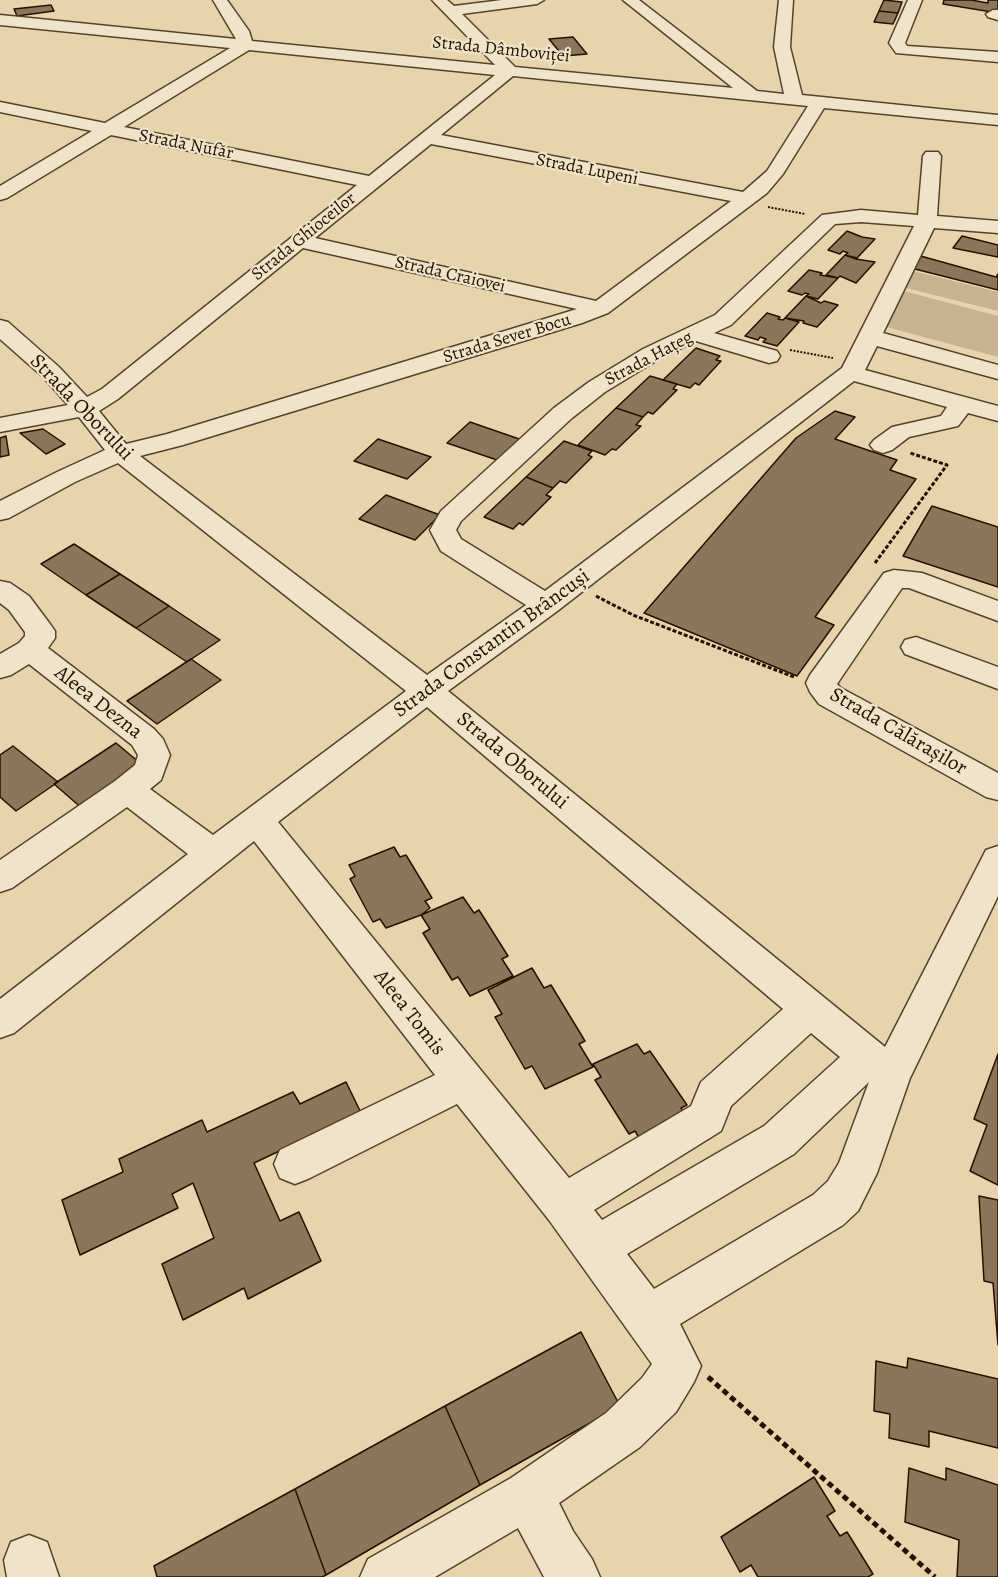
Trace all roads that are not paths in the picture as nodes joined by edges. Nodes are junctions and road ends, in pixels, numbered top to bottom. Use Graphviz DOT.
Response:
graph roads {
  1 [pos="220,0"];
  2 [pos="537,0"];
  3 [pos="630,0"];
  4 [pos="786,0"];
  5 [pos="915,0"];
  6 [pos="444,5"];
  7 [pos="1,17"];
  8 [pos="246,45"];
  9 [pos="998,57"];
  10 [pos="510,70"];
  11 [pos="752,95"];
  12 [pos="794,99"];
  13 [pos="819,102"];
  14 [pos="0,107"];
  15 [pos="998,120"];
  16 [pos="107,129"];
  17 [pos="427,138"];
  18 [pos="932,156"];
  19 [pos="372,182"];
  20 [pos="0,194"];
  21 [pos="746,201"];
  22 [pos="927,221"];
  23 [pos="996,233"];
  24 [pos="300,241"];
  25 [pos="600,308"];
  26 [pos="0,327"];
  27 [pos="695,334"];
  28 [pos="870,336"];
  29 [pos="769,356"];
  30 [pos="854,368"];
  31 [pos="998,372"];
  32 [pos="963,404"];
  33 [pos="85,409"];
  34 [pos="998,414"];
  35 [pos="0,424"];
  36 [pos="883,445"];
  37 [pos="120,453"];
  38 [pos="0,512"];
  39 [pos="0,590"];
  40 [pos="546,605"];
  41 [pos="998,611"];
  42 [pos="916,647"];
  43 [pos="30,650"];
  44 [pos="0,668"];
  45 [pos="998,678"];
  46 [pos="427,691"];
  47 [pos="998,788"];
  48 [pos="127,790"];
  49 [pos="257,820"];
  50 [pos="213,854"];
  51 [pos="998,860"];
  52 [pos="0,878"];
  53 [pos="810,1010"];
  54 [pos="0,1021"];
  55 [pos="880,1067"];
  56 [pos="463,1081"];
  57 [pos="295,1164"];
  58 [pos="564,1204"];
  59 [pos="596,1248"];
  60 [pos="646,1318"];
  61 [pos="528,1495"];
  62 [pos="387,1577"];
  63 [pos="574,1577"];
  1 -- 8 [label="street"];
  2 -- 6 [label="street"];
  3 -- 11 [label="street"];
  4 -- 12 [label="street"];
  5 -- 9 [label="street"];
  6 -- 10 [label="street"];
  7 -- 8 [label="street, Strada Dâmboviței"];
  8 -- 10 [label="street, Strada Dâmboviței"];
  8 -- 16 [label="street"];
  10 -- 11 [label="street, Strada Dâmboviței"];
  10 -- 17 [label="street, Strada Ghioceilor"];
  11 -- 12 [label="street, Strada Dâmboviței"];
  12 -- 13 [label="street, Strada Dâmboviței"];
  13 -- 15 [label="street, Strada Dâmboviței"];
  13 -- 21 [label="street, Strada Sever Bocu"];
  14 -- 16 [label="street, Strada Nufăr"];
  16 -- 19 [label="street, Strada Nufăr"];
  16 -- 20 [label="street"];
  17 -- 19 [label="street, Strada Ghioceilor"];
  17 -- 21 [label="street, Strada Lupeni"];
  18 -- 22 [label="street"];
  19 -- 24 [label="street, Strada Ghioceilor"];
  21 -- 25 [label="street, Strada Sever Bocu"];
  22 -- 23 [label="street"];
  22 -- 27 [label="street, Strada Hațeg"];
  22 -- 28 [label="street, Strada Constantin Brâncuși"];
  24 -- 25 [label="street, Strada Craiovei"];
  24 -- 33 [label="street, Strada Ghioceilor"];
  25 -- 37 [label="street, Strada Sever Bocu"];
  26 -- 33 [label="street, Strada Oborului"];
  27 -- 29 [label="street"];
  27 -- 40 [label="street, Strada Hațeg"];
  28 -- 30 [label="street, Strada Constantin Brâncuși"];
  28 -- 31 [label="street"];
  30 -- 32 [label="street"];
  30 -- 40 [label="street, Strada Constantin Brâncuși"];
  32 -- 34 [label="street"];
  32 -- 36 [label="street"];
  33 -- 35 [label="street, Strada Ghioceilor"];
  33 -- 37 [label="street, Strada Oborului"];
  37 -- 38 [label="street, Strada Sever Bocu"];
  37 -- 46 [label="street, Strada Oborului"];
  39 -- 43 [label="street"];
  40 -- 46 [label="street, Strada Constantin Brâncuși"];
  41 -- 47 [label="street, Strada Călărașilor"];
  42 -- 45 [label="street"];
  43 -- 44 [label="street"];
  43 -- 48 [label="street, Aleea Dezna"];
  46 -- 49 [label="street, Strada Constantin Brâncuși"];
  46 -- 53 [label="street, Strada Oborului"];
  48 -- 50 [label="street"];
  48 -- 52 [label="street, Aleea Dezna"];
  49 -- 50 [label="street, Strada Constantin Brâncuși"];
  49 -- 56 [label="street, Aleea Tomis"];
  50 -- 54 [label="street, Strada Constantin Brâncuși"];
  51 -- 55 [label="street"];
  53 -- 55 [label="street, Strada Oborului"];
  53 -- 58 [label="street"];
  55 -- 59 [label="street"];
  55 -- 60 [label="street"];
  56 -- 57 [label="street"];
  56 -- 58 [label="street, Aleea Tomis"];
  58 -- 59 [label="street, Aleea Tomis"];
  59 -- 60 [label="street, Aleea Tomis"];
  60 -- 61 [label="street, Aleea Tomis"];
  61 -- 62 [label="street, Aleea Tomis"];
  61 -- 63 [label="street"];
}
